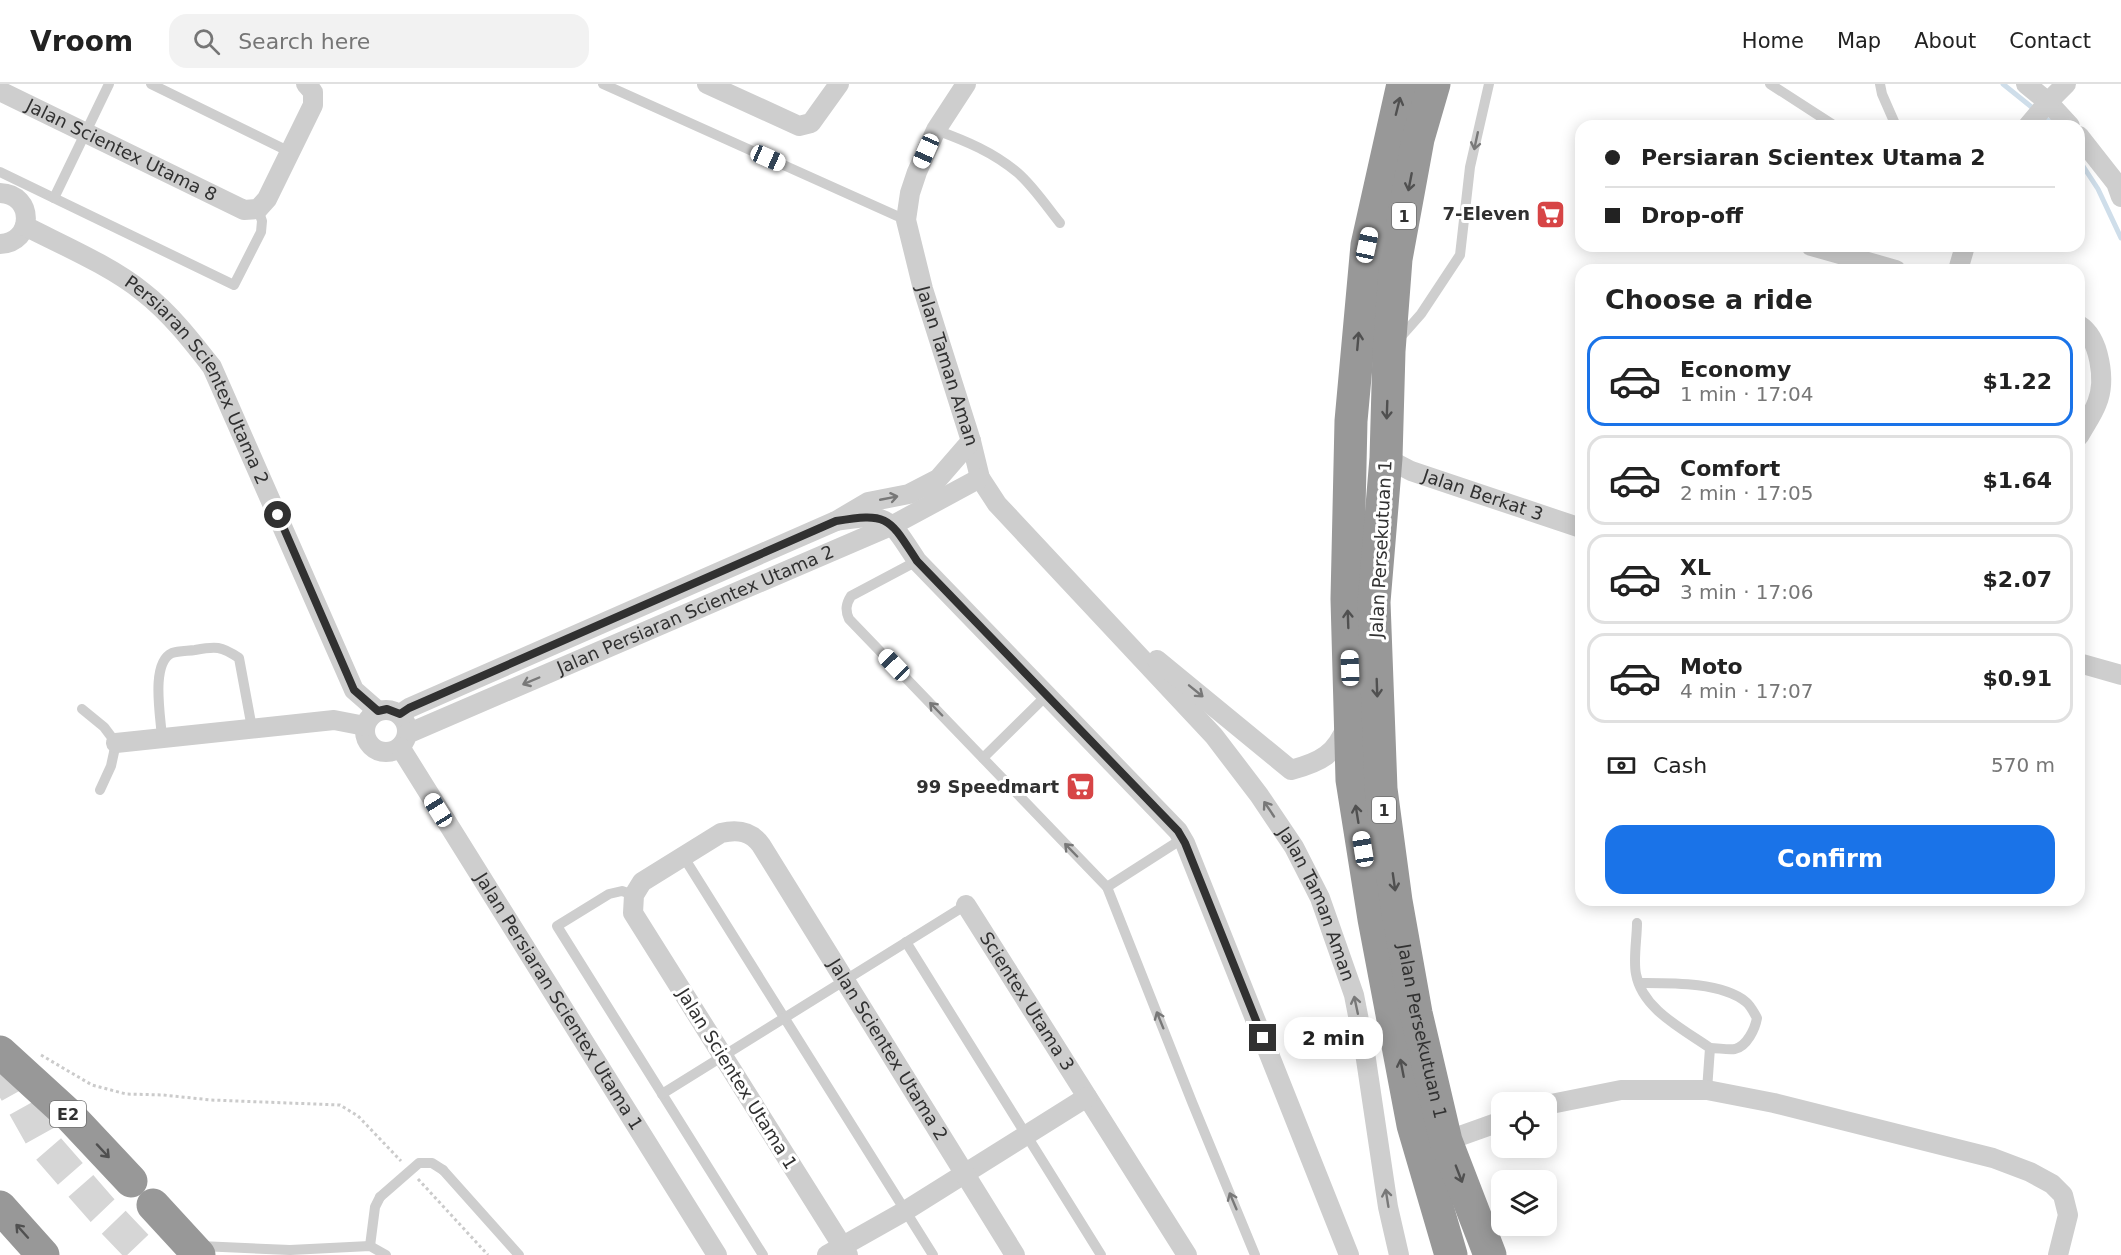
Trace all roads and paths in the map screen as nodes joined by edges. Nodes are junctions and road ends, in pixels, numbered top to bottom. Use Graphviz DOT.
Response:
graph roads {
  1 [pos="109,84"];
  2 [pos="151,84"];
  3 [pos="306,84"];
  4 [pos="603,84"];
  5 [pos="706,84"];
  6 [pos="839,84"];
  7 [pos="966,84"];
  8 [pos="1403,84"];
  9 [pos="1434,84"];
  10 [pos="1490,84"];
  11 [pos="1770,84"];
  12 [pos="1880,84"];
  13 [pos="2026,84"];
  14 [pos="2066,84"];
  15 [pos="0,91"];
  16 [pos="2048,102"];
  17 [pos="1826,120"];
  18 [pos="1893,120"];
  19 [pos="2033,120"];
  20 [pos="2064,120"];
  21 [pos="936,130"];
  22 [pos="85,133"];
  23 [pos="2085,144"];
  24 [pos="290,152"];
  25 [pos="0,172"];
  26 [pos="0,193"];
  27 [pos="2121,197"];
  28 [pos="54,198"];
  29 [pos="251,209"];
  30 [pos="906,220"];
  31 [pos="1060,223"];
  32 [pos="25,226"];
  33 [pos="1,246"];
  34 [pos="1832,252"];
  35 [pos="1875,264"];
  36 [pos="2085,328"];
  37 [pos="1389,351"];
  38 [pos="2085,425"];
  39 [pos="971,441"];
  40 [pos="1386,458"];
  41 [pos="980,478"];
  42 [pos="836,521"];
  43 [pos="1575,523"];
  44 [pos="893,525"];
  45 [pos="917,561"];
  46 [pos="1102,615"];
  47 [pos="2085,665"];
  48 [pos="2121,675"];
  49 [pos="1047,695"];
  50 [pos="82,709"];
  51 [pos="1351,713"];
  52 [pos="400,714"];
  53 [pos="372,718"];
  54 [pos="252,728"];
  55 [pos="162,738"];
  56 [pos="404,741"];
  57 [pos="116,743"];
  58 [pos="983,758"];
  59 [pos="100,790"];
  60 [pos="1182,839"];
  61 [pos="683,856"];
  62 [pos="1107,887"];
  63 [pos="634,898"];
  64 [pos="966,905"];
  65 [pos="1637,923"];
  66 [pos="906,942"];
  67 [pos="844,981"];
  68 [pos="1640,983"];
  69 [pos="784,1018"];
  70 [pos="1710,1048"];
  71 [pos="0,1052"];
  72 [pos="41,1054"];
  73 [pos="723,1057"];
  74 [pos="1707,1090"];
  75 [pos="662,1094"];
  76 [pos="1087,1097"];
  77 [pos="1557,1104"];
  78 [pos="1491,1125"];
  79 [pos="1026,1135"];
  80 [pos="1446,1141"];
  81 [pos="404,1164"];
  82 [pos="411,1172"];
  83 [pos="964,1174"];
  84 [pos="131,1181"];
  85 [pos="153,1205"];
  86 [pos="0,1207"];
  87 [pos="905,1211"];
  88 [pos="370,1246"];
  89 [pos="194,1250"];
  90 [pos="292,1252"];
  91 [pos="839,1252"];
  92 [pos="43,1255"];
  93 [pos="386,1255"];
  94 [pos="488,1255"];
  95 [pos="519,1255"];
  96 [pos="717,1255"];
  97 [pos="763,1255"];
  98 [pos="933,1255"];
  99 [pos="1015,1255"];
  100 [pos="1101,1255"];
  101 [pos="1187,1255"];
  102 [pos="1255,1255"];
  103 [pos="1349,1255"];
  104 [pos="1399,1255"];
  105 [pos="1451,1255"];
  106 [pos="1490,1255"];
  107 [pos="2058,1255"];
  1 -- 22 [label="lane"];
  2 -- 24 [label="lane"];
  3 -- 24 [label="street"];
  4 -- 30 [label="lane"];
  5 -- 6 [label="street"];
  7 -- 21 [label="street, Jalan Taman Aman"];
  51 -- 8 [label="highway, Jalan Persekutuan 1 / 1, one-way"];
  9 -- 37 [label="highway, Jalan Persekutuan 1 / 1, one-way"];
  10 -- 37 [label="lane, one-way"];
  11 -- 17 [label="lane"];
  12 -- 18 [label="lane"];
  13 -- 16 [label="street"];
  14 -- 16 [label="street"];
  15 -- 22 [label="street, Jalan Scientex Utama 8"];
  16 -- 19 [label="street"];
  16 -- 20 [label="street"];
  21 -- 30 [label="street, Jalan Taman Aman"];
  21 -- 31 [label="lane"];
  22 -- 28 [label="lane"];
  22 -- 29 [label="street, Jalan Scientex Utama 8"];
  23 -- 27 [label="street"];
  24 -- 29 [label="street"];
  25 -- 28 [label="lane"];
  26 -- 32 [label="street"];
  28 -- 29 [label="lane"];
  30 -- 39 [label="street, Jalan Taman Aman"];
  32 -- 33 [label="street"];
  32 -- 53 [label="street, Persiaran Scientex Utama 2"];
  34 -- 35 [label="street"];
  36 -- 38 [label="street"];
  37 -- 40 [label="highway, Jalan Persekutuan 1 / 1, one-way"];
  39 -- 41 [label="street, Jalan Taman Aman"];
  42 -- 39 [label="street, Jalan Persiaran Scientex Utama 2, one-way"];
  40 -- 43 [label="street, Jalan Berkat 3"];
  40 -- 80 [label="highway, Jalan Persekutuan 1 / 1, one-way"];
  41 -- 44 [label="street, Jalan Persiaran Scientex Utama 2"];
  41 -- 46 [label="street, Jalan Taman Aman"];
  42 -- 44 [label="street"];
  42 -- 52 [label="street, Jalan Persiaran Scientex Utama 2"];
  44 -- 45 [label="street"];
  44 -- 56 [label="street, Jalan Persiaran Scientex Utama 2, one-way"];
  45 -- 49 [label="street"];
  58 -- 45 [label="lane, one-way"];
  46 -- 51 [label="street, Jalan Taman Aman, one-way"];
  104 -- 46 [label="street, Jalan Taman Aman, one-way"];
  47 -- 48 [label="street"];
  49 -- 58 [label="lane"];
  49 -- 60 [label="street"];
  50 -- 57 [label="lane"];
  105 -- 51 [label="highway, Jalan Persekutuan 1 / 1, one-way"];
  52 -- 53 [label="street"];
  52 -- 56 [label="street"];
  53 -- 54 [label="street"];
  53 -- 56 [label="street"];
  54 -- 55 [label="street"];
  54 -- 55 [label="lane"];
  55 -- 57 [label="street"];
  56 -- 96 [label="street, Jalan Persiaran Scientex Utama 1"];
  57 -- 59 [label="lane"];
  62 -- 58 [label="lane, one-way"];
  60 -- 62 [label="lane"];
  60 -- 103 [label="street"];
  61 -- 63 [label="street"];
  61 -- 67 [label="street, Jalan Scientex Utama 2"];
  61 -- 69 [label="lane"];
  102 -- 62 [label="lane, one-way"];
  63 -- 73 [label="street, Jalan Scientex Utama 1"];
  63 -- 75 [label="lane"];
  64 -- 66 [label="lane"];
  64 -- 76 [label="street, Scientex Utama 3"];
  65 -- 68 [label="lane"];
  66 -- 67 [label="lane"];
  66 -- 79 [label="lane"];
  67 -- 69 [label="lane"];
  67 -- 83 [label="street, Jalan Scientex Utama 2"];
  68 -- 70 [label="lane"];
  68 -- 70 [label="lane"];
  69 -- 73 [label="lane"];
  69 -- 87 [label="lane"];
  70 -- 74 [label="lane"];
  71 -- 84 [label="highway, E2, one-way"];
  72 -- 81 [label="path"];
  73 -- 75 [label="lane"];
  73 -- 91 [label="street, Jalan Scientex Utama 1"];
  74 -- 77 [label="street"];
  74 -- 107 [label="street"];
  75 -- 97 [label="lane"];
  76 -- 79 [label="street"];
  76 -- 101 [label="street, Scientex Utama 3"];
  78 -- 80 [label="street"];
  79 -- 83 [label="street"];
  79 -- 100 [label="lane"];
  80 -- 106 [label="highway, Jalan Persekutuan 1 / 1, one-way"];
  82 -- 94 [label="path"];
  83 -- 87 [label="street"];
  83 -- 99 [label="street, Jalan Scientex Utama 2"];
  85 -- 89 [label="highway"];
  92 -- 86 [label="highway, one-way"];
  87 -- 91 [label="street"];
  87 -- 98 [label="lane"];
  88 -- 90 [label="lane"];
  88 -- 93 [label="lane"];
  88 -- 95 [label="lane, bridge"];
  89 -- 90 [label="lane"];
}
